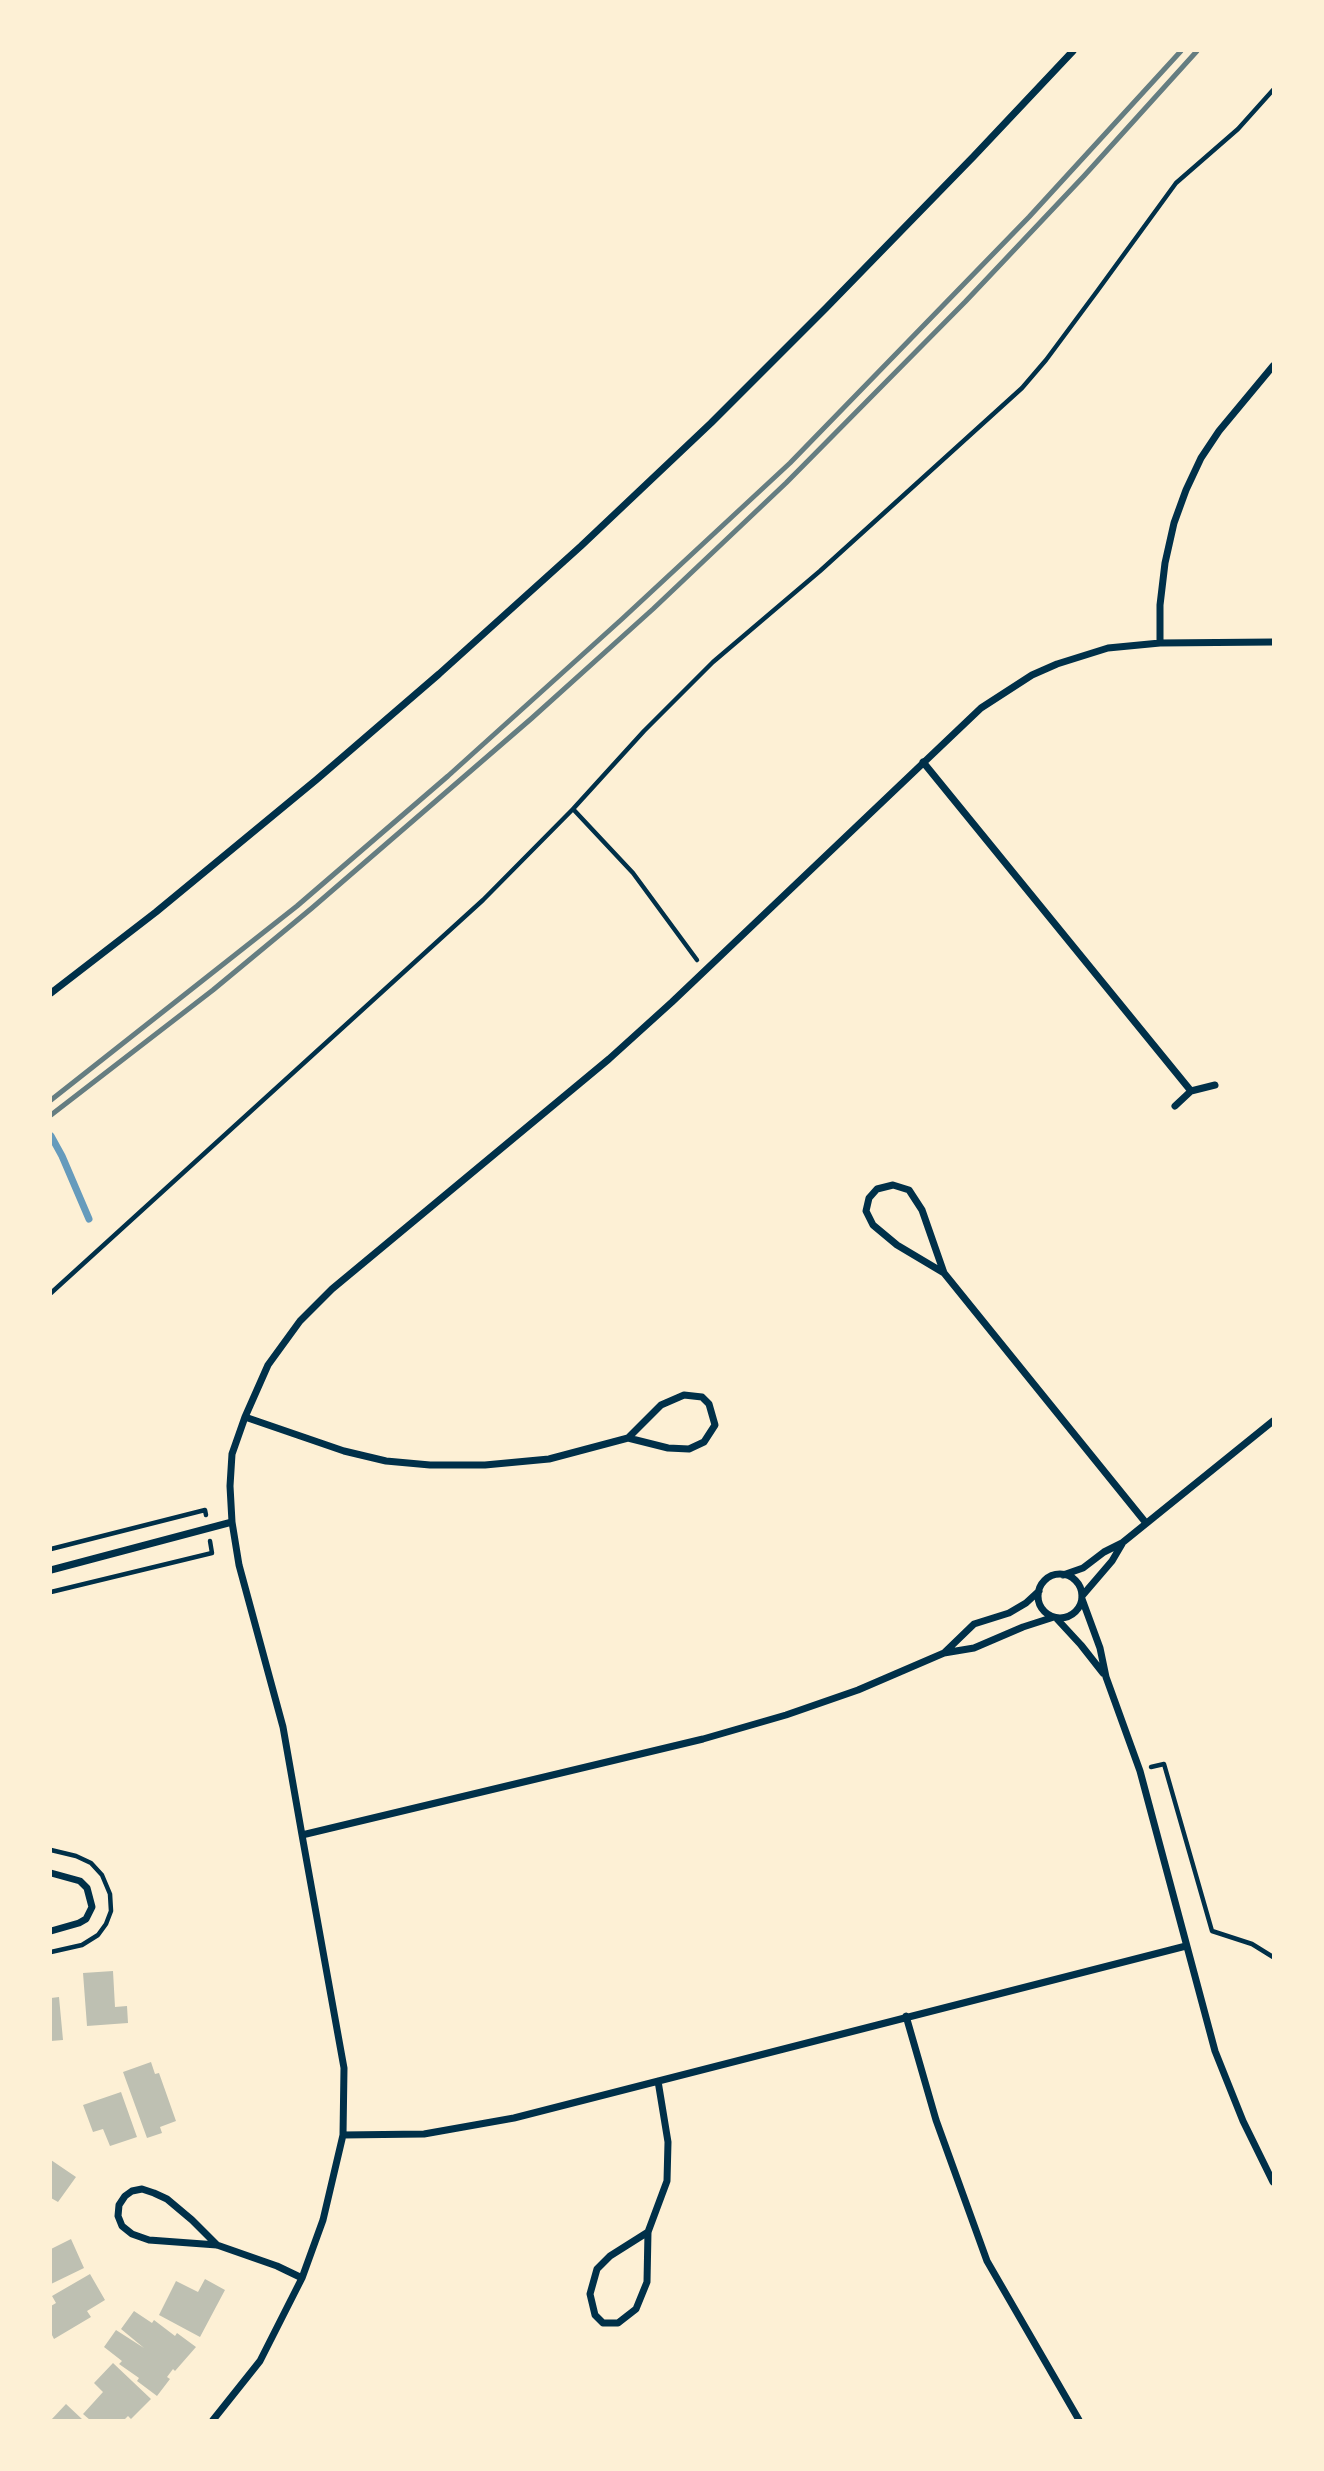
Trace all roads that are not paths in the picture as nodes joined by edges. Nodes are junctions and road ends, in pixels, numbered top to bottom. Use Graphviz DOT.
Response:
graph roads {
  1 [pos="1073,51"];
  2 [pos="1273,366"];
  3 [pos="1273,642"];
  4 [pos="1160,643"];
  5 [pos="923,762"];
  6 [pos="51,993"];
  7 [pos="1215,1085"];
  8 [pos="1191,1091"];
  9 [pos="1175,1105"];
  10 [pos="944,1273"];
  11 [pos="245,1418"];
  12 [pos="1273,1422"];
  13 [pos="628,1438"];
  14 [pos="232,1522"];
  15 [pos="1146,1523"];
  16 [pos="1122,1543"];
  17 [pos="51,1570"];
  18 [pos="1063,1575"];
  19 [pos="1039,1591"];
  20 [pos="1082,1598"];
  21 [pos="1055,1618"];
  22 [pos="944,1653"];
  23 [pos="1105,1677"];
  24 [pos="302,1835"];
  25 [pos="51,1872"];
  26 [pos="51,1931"];
  27 [pos="1186,1946"];
  28 [pos="906,2016"];
  29 [pos="658,2081"];
  30 [pos="343,2135"];
  31 [pos="1273,2182"];
  32 [pos="648,2232"];
  33 [pos="217,2245"];
  34 [pos="302,2278"];
  35 [pos="213,2420"];
  36 [pos="1079,2420"];
  1 -- 6 [label="street"];
  2 -- 4 [label="street"];
  3 -- 4 [label="street"];
  4 -- 5 [label="street"];
  5 -- 8 [label="street"];
  5 -- 11 [label="street"];
  7 -- 8 [label="street"];
  8 -- 9 [label="street"];
  10 -- 10 [label="street"];
  10 -- 15 [label="street"];
  11 -- 13 [label="street"];
  11 -- 14 [label="street"];
  12 -- 15 [label="street"];
  13 -- 13 [label="street"];
  14 -- 17 [label="street"];
  14 -- 24 [label="street"];
  15 -- 16 [label="street"];
  16 -- 18 [label="street"];
  16 -- 20 [label="street"];
  18 -- 19 [label="street"];
  18 -- 20 [label="street"];
  19 -- 21 [label="street"];
  19 -- 22 [label="street"];
  20 -- 21 [label="street"];
  20 -- 23 [label="street"];
  21 -- 22 [label="street"];
  21 -- 23 [label="street"];
  22 -- 24 [label="street"];
  23 -- 27 [label="street"];
  24 -- 30 [label="street"];
  25 -- 26 [label="street"];
  27 -- 28 [label="street"];
  27 -- 31 [label="street"];
  28 -- 29 [label="street"];
  28 -- 36 [label="street"];
  29 -- 30 [label="street"];
  29 -- 32 [label="street"];
  30 -- 34 [label="street"];
  32 -- 32 [label="street"];
  33 -- 33 [label="street"];
  33 -- 34 [label="street"];
  34 -- 35 [label="street"];
}
